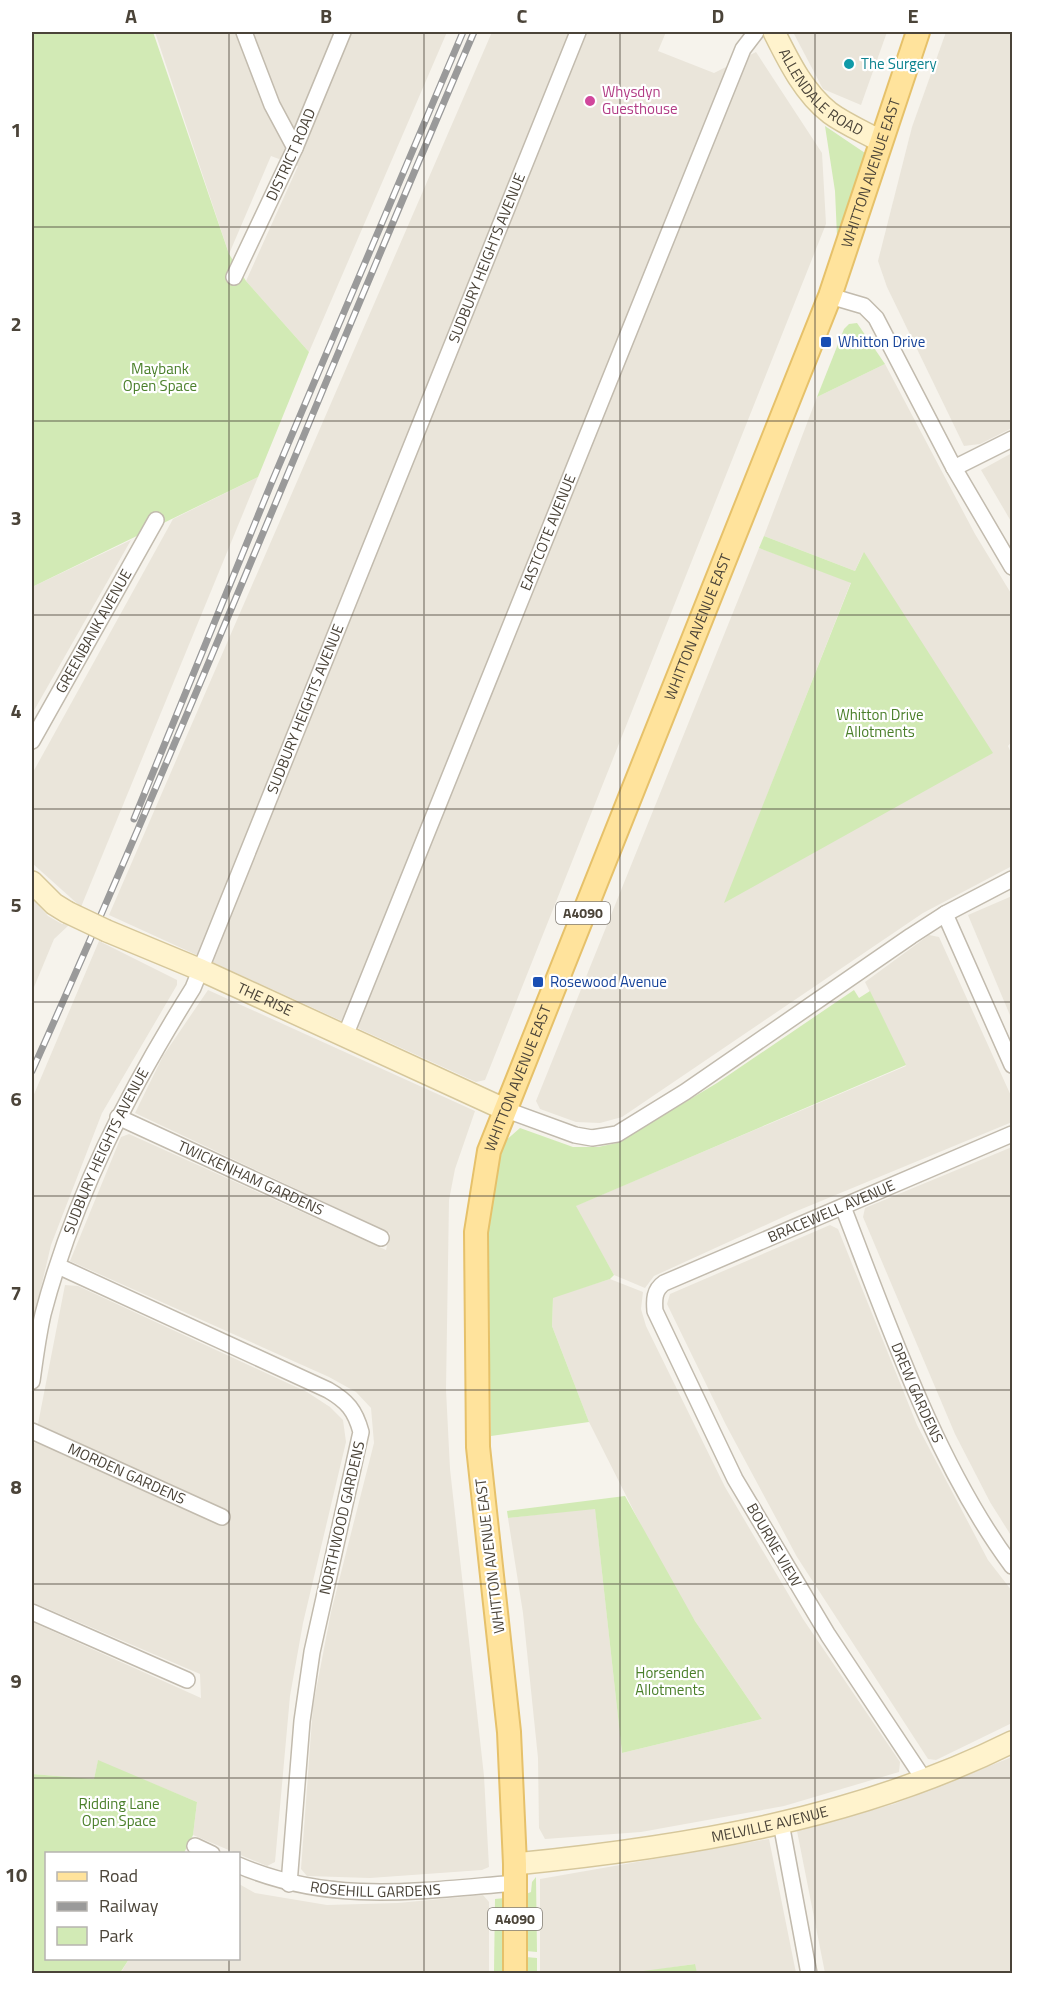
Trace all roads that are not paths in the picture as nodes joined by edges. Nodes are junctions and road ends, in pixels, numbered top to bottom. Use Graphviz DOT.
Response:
graph roads {
  1 [pos="244,32"];
  2 [pos="343,32"];
  3 [pos="578,32"];
  4 [pos="756,32"];
  5 [pos="774,32"];
  6 [pos="918,32"];
  7 [pos="880,141"];
  8 [pos="295,148"];
  9 [pos="234,277"];
  10 [pos="830,296"];
  11 [pos="1012,439"];
  12 [pos="954,468"];
  13 [pos="156,520"];
  14 [pos="1012,567"];
  15 [pos="32,741"];
  16 [pos="1012,879"];
  17 [pos="32,882"];
  18 [pos="945,914"];
  19 [pos="201,970"];
  20 [pos="345,1036"];
  21 [pos="1012,1065"];
  22 [pos="504,1109"];
  23 [pos="118,1117"];
  24 [pos="1012,1134"];
  25 [pos="843,1208"];
  26 [pos="381,1238"];
  27 [pos="58,1266"];
  28 [pos="656,1294"];
  29 [pos="32,1381"];
  30 [pos="32,1431"];
  31 [pos="222,1517"];
  32 [pos="1012,1566"];
  33 [pos="32,1612"];
  34 [pos="187,1680"];
  35 [pos="1012,1742"];
  36 [pos="925,1781"];
  37 [pos="781,1822"];
  38 [pos="195,1846"];
  39 [pos="208,1852"];
  40 [pos="240,1866"];
  41 [pos="515,1873"];
  42 [pos="289,1884"];
  43 [pos="515,1974"];
  44 [pos="809,1974"];
  1 -- 8 [label="street"];
  2 -- 8 [label="street, DISTRICT ROAD"];
  3 -- 19 [label="street, SUDBURY HEIGHTS AVENUE"];
  4 -- 20 [label="street, EASTCOTE AVENUE"];
  5 -- 7 [label="street, ALLENDALE ROAD"];
  6 -- 7 [label="main road, WHITTON AVENUE EAST / A4090"];
  7 -- 10 [label="main road, WHITTON AVENUE EAST / A4090"];
  8 -- 9 [label="street, DISTRICT ROAD"];
  10 -- 12 [label="street"];
  10 -- 22 [label="main road, WHITTON AVENUE EAST / A4090"];
  11 -- 12 [label="street"];
  12 -- 14 [label="street"];
  13 -- 15 [label="street, GREENBANK AVENUE"];
  16 -- 18 [label="street"];
  17 -- 19 [label="street, THE RISE, bridge"];
  18 -- 21 [label="street"];
  18 -- 22 [label="street"];
  19 -- 20 [label="street, THE RISE"];
  19 -- 23 [label="street, SUDBURY HEIGHTS AVENUE"];
  20 -- 22 [label="street, THE RISE"];
  22 -- 41 [label="main road, WHITTON AVENUE EAST / A4090"];
  23 -- 26 [label="street, TWICKENHAM GARDENS"];
  23 -- 27 [label="street, SUDBURY HEIGHTS AVENUE"];
  24 -- 25 [label="street, BRACEWELL AVENUE"];
  25 -- 28 [label="street, BRACEWELL AVENUE"];
  25 -- 32 [label="street, DREW GARDENS"];
  27 -- 29 [label="street, SUDBURY HEIGHTS AVENUE"];
  27 -- 42 [label="street, NORTHWOOD GARDENS"];
  28 -- 36 [label="street, BOURNE VIEW"];
  30 -- 31 [label="street, MORDEN GARDENS"];
  33 -- 34 [label="street"];
  35 -- 36 [label="street, MELVILLE AVENUE"];
  36 -- 37 [label="street, MELVILLE AVENUE"];
  37 -- 41 [label="street, MELVILLE AVENUE"];
  37 -- 44 [label="street"];
  38 -- 39 [label="street"];
  40 -- 42 [label="street, ROSEHILL GARDENS"];
  41 -- 42 [label="street, ROSEHILL GARDENS"];
  41 -- 43 [label="main road, WHITTON AVENUE EAST / A4090"];
}
